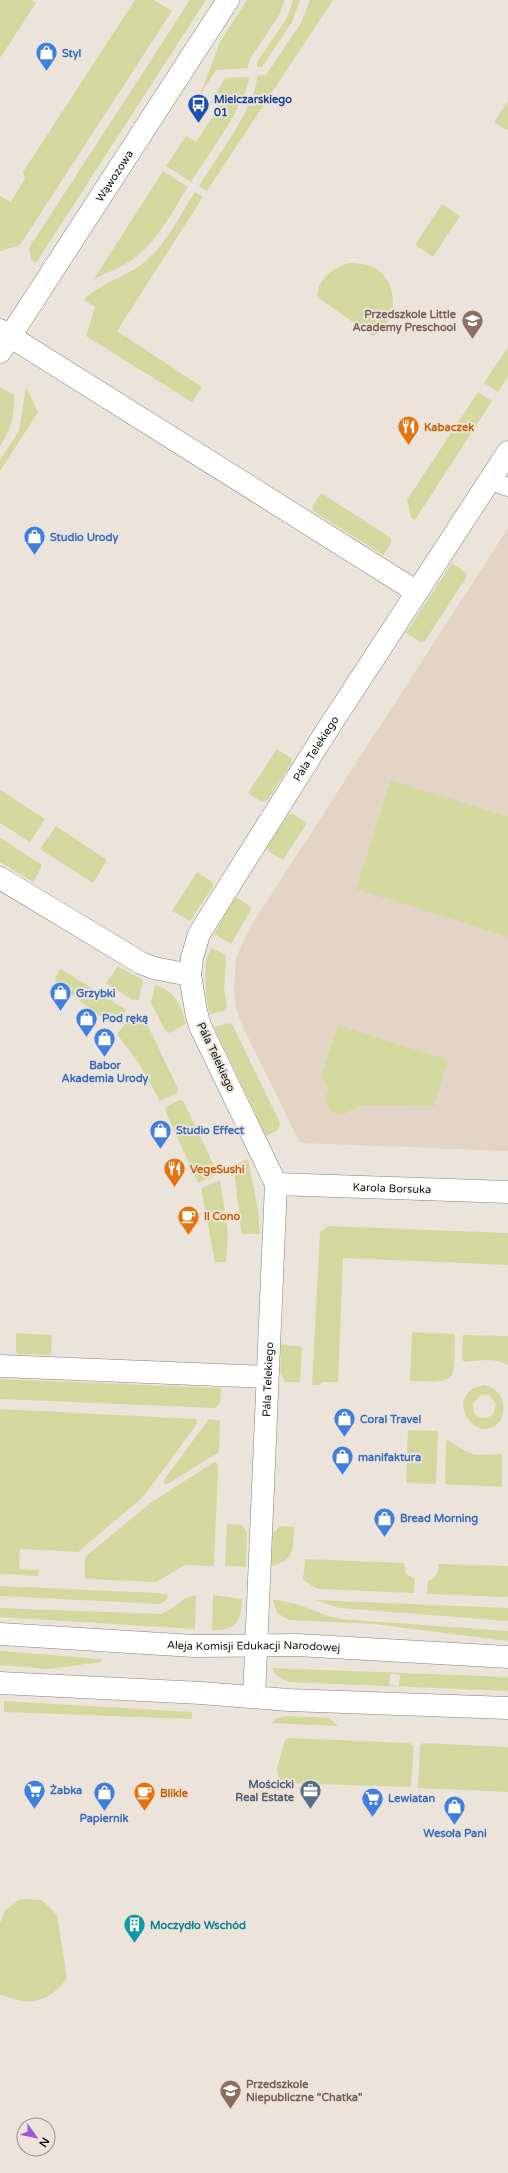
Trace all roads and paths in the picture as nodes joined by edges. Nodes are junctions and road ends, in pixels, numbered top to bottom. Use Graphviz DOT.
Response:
graph roads {
  1 [pos="228,0"];
  2 [pos="3,339"];
  3 [pos="508,452"];
  4 [pos="499,484"];
  5 [pos="417,592"];
  6 [pos="0,878"];
  7 [pos="190,975"];
  8 [pos="276,1184"];
  9 [pos="508,1192"];
  10 [pos="0,1366"];
  11 [pos="267,1377"];
  12 [pos="0,1634"];
  13 [pos="255,1645"];
  14 [pos="508,1657"];
  15 [pos="0,1683"];
  16 [pos="254,1697"];
  17 [pos="508,1708"];
  1 -- 2 [label="street, Wąwozowa"];
  2 -- 5 [label="street"];
  3 -- 4 [label="street, Pála Telekiego"];
  4 -- 5 [label="street, Pála Telekiego"];
  5 -- 7 [label="street, Pála Telekiego"];
  6 -- 7 [label="street"];
  7 -- 8 [label="street, Pála Telekiego"];
  8 -- 9 [label="street, Karola Borsuka"];
  8 -- 11 [label="street, Pála Telekiego"];
  10 -- 11 [label="street"];
  11 -- 13 [label="street, Pála Telekiego"];
  12 -- 13 [label="street, Aleja Komisji Edukacji Narodowej"];
  13 -- 14 [label="street, Aleja Komisji Edukacji Narodowej"];
  13 -- 16 [label="street, Pála Telekiego"];
  15 -- 16 [label="street"];
  16 -- 17 [label="street"];
}
